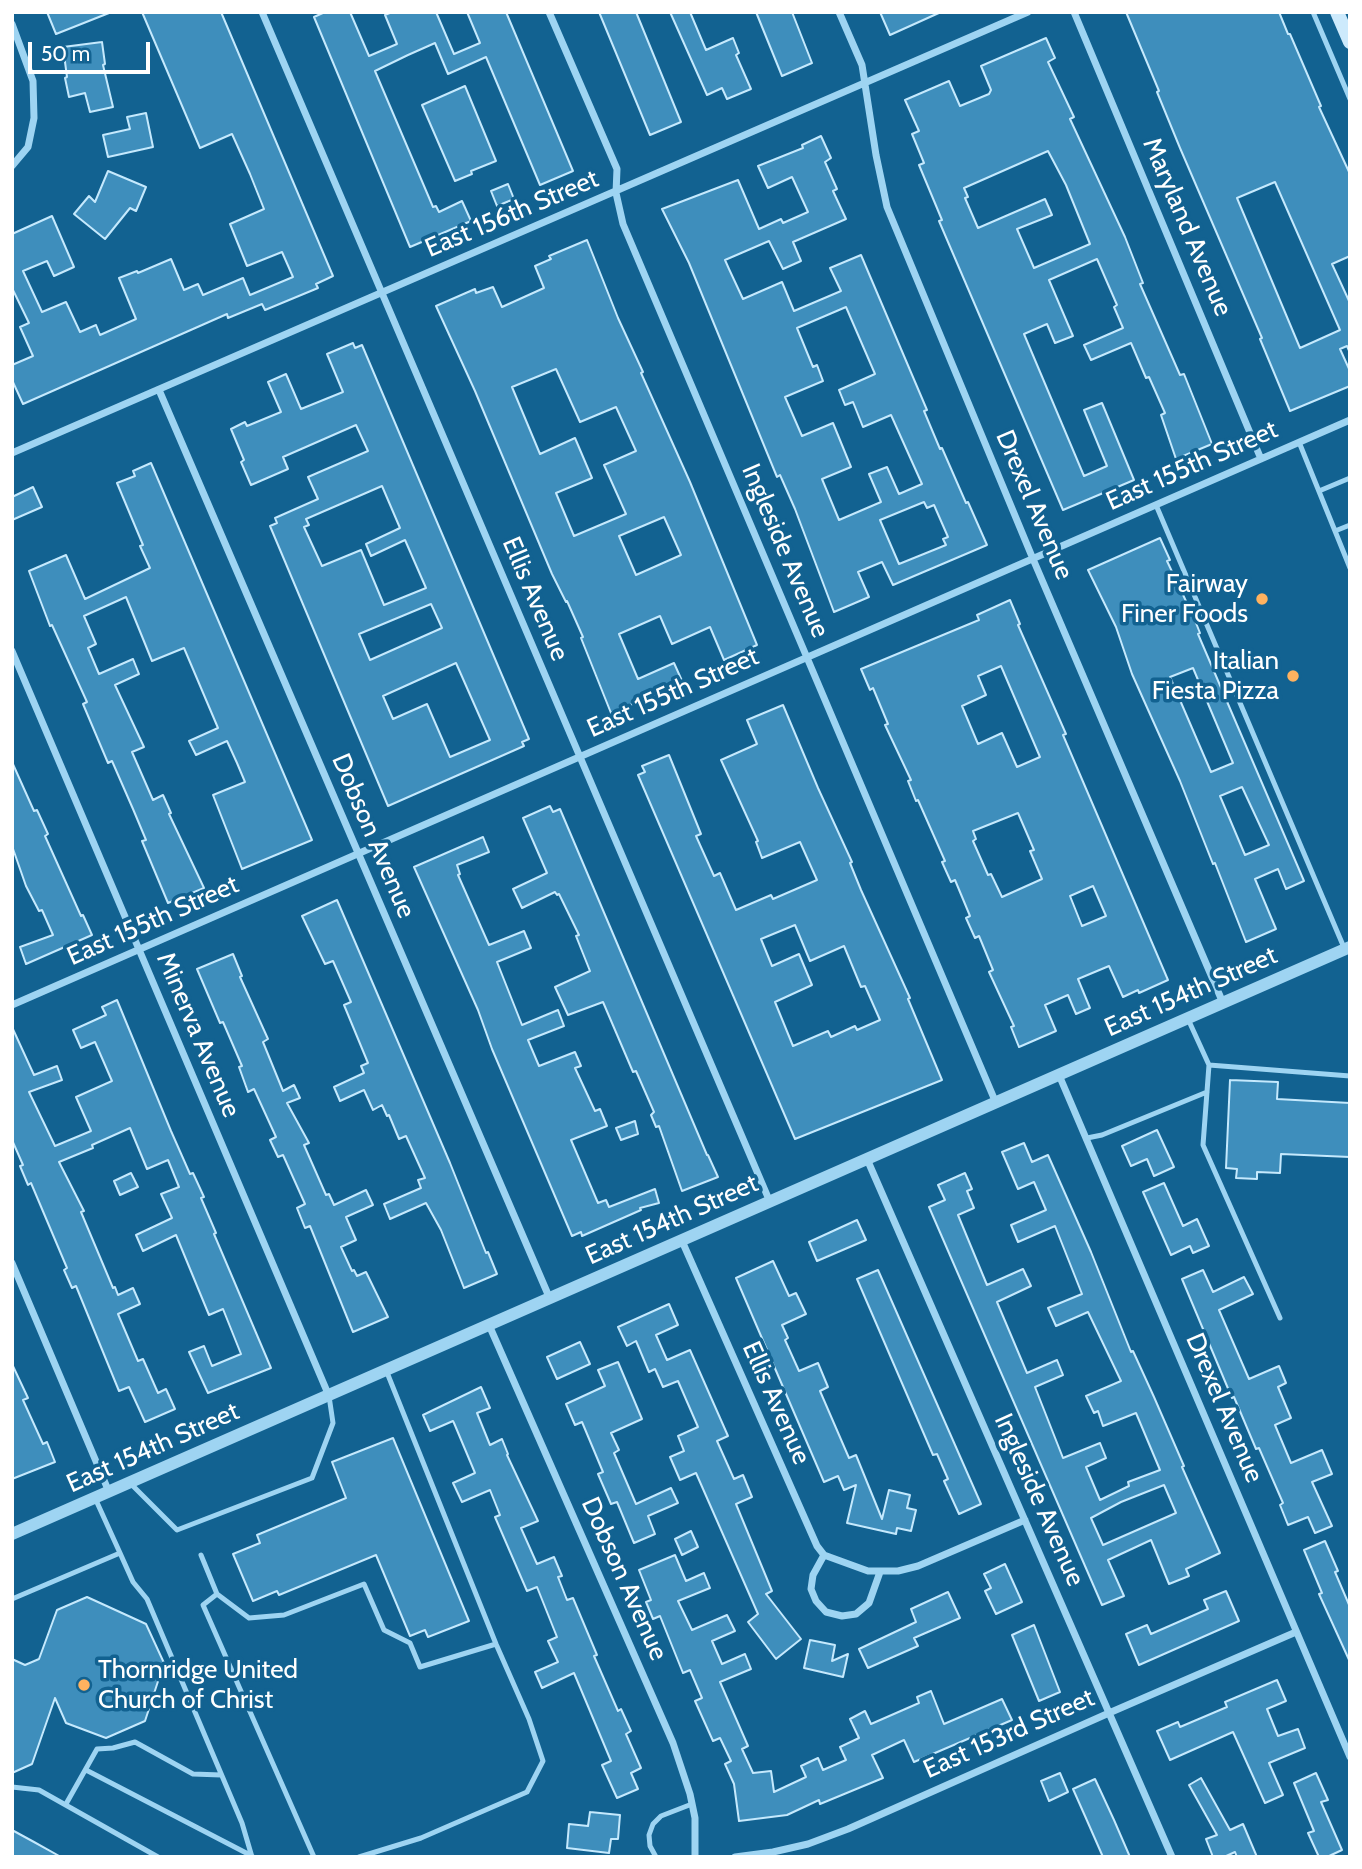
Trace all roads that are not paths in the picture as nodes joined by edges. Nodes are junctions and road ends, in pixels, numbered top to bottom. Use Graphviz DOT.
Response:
graph roads {
  1 [pos="262,12"];
  2 [pos="549,12"];
  3 [pos="839,12"];
  4 [pos="1028,12"];
  5 [pos="1074,12"];
  6 [pos="1313,12"];
  7 [pos="1342,17"];
  8 [pos="12,24"];
  9 [pos="1350,42"];
  10 [pos="864,84"];
  11 [pos="1350,99"];
  12 [pos="12,166"];
  13 [pos="616,193"];
  14 [pos="382,293"];
  15 [pos="159,390"];
  16 [pos="1350,420"];
  17 [pos="1299,442"];
  18 [pos="12,453"];
  19 [pos="1261,459"];
  20 [pos="1350,478"];
  21 [pos="1319,491"];
  22 [pos="1156,505"];
  23 [pos="1350,525"];
  24 [pos="1335,531"];
  25 [pos="1033,559"];
  26 [pos="1350,568"];
  27 [pos="12,651"];
  28 [pos="808,657"];
  29 [pos="580,757"];
  30 [pos="358,854"];
  31 [pos="1347,948"];
  32 [pos="139,950"];
  33 [pos="1223,1003"];
  34 [pos="12,1005"];
  35 [pos="1188,1018"];
  36 [pos="1209,1065"];
  37 [pos="1059,1075"];
  38 [pos="1350,1076"];
  39 [pos="1207,1092"];
  40 [pos="996,1103"];
  41 [pos="1087,1138"];
  42 [pos="867,1160"];
  43 [pos="770,1202"];
  44 [pos="681,1241"];
  45 [pos="12,1263"];
  46 [pos="550,1299"];
  47 [pos="1279,1318"];
  48 [pos="489,1325"];
  49 [pos="386,1370"];
  50 [pos="329,1396"];
  51 [pos="130,1483"];
  52 [pos="109,1492"];
  53 [pos="95,1498"];
  54 [pos="1025,1520"];
  55 [pos="12,1534"];
  56 [pos="120,1553"];
  57 [pos="201,1555"];
  58 [pos="824,1555"];
  59 [pos="880,1572"];
  60 [pos="12,1591"];
  61 [pos="217,1594"];
  62 [pos="14,1599"];
  63 [pos="1296,1632"];
  64 [pos="496,1644"];
  65 [pos="1109,1713"];
  66 [pos="1350,1757"];
  67 [pos="86,1770"];
  68 [pos="222,1775"];
  69 [pos="12,1787"];
  70 [pos="66,1804"];
  71 [pos="692,1804"];
  72 [pos="252,1856"];
  73 [pos="158,1857"];
  74 [pos="314,1857"];
  75 [pos="359,1857"];
  76 [pos="656,1857"];
  77 [pos="695,1857"];
  78 [pos="734,1857"];
  79 [pos="1172,1857"];
  1 -- 14 [label="street, Ellis Avenue"];
  2 -- 13 [label="street, Ingleside Avenue"];
  3 -- 10 [label="street, Drexel Avenue"];
  4 -- 10 [label="street, East 156th Street"];
  5 -- 19 [label="street, Maryland Avenue"];
  6 -- 11 [label="lane"];
  7 -- 9 [label="main road"];
  8 -- 12 [label="street"];
  10 -- 13 [label="street, East 156th Street"];
  10 -- 25 [label="street, Drexel Avenue"];
  13 -- 14 [label="street, East 156th Street"];
  13 -- 28 [label="street, Ingleside Avenue"];
  14 -- 15 [label="street, East 156th Street"];
  14 -- 29 [label="street, Ellis Avenue"];
  15 -- 18 [label="street, East 156th Street"];
  15 -- 30 [label="street, Dobson Avenue"];
  16 -- 17 [label="street, East 155th Street"];
  17 -- 19 [label="street, East 155th Street"];
  17 -- 21 [label="lane"];
  19 -- 22 [label="street, East 155th Street"];
  20 -- 21 [label="lane"];
  21 -- 24 [label="lane"];
  22 -- 25 [label="street, East 155th Street"];
  22 -- 31 [label="lane"];
  23 -- 24 [label="lane"];
  24 -- 26 [label="lane"];
  25 -- 28 [label="street, East 155th Street"];
  25 -- 33 [label="street, Drexel Avenue"];
  27 -- 32 [label="street, Minerva Avenue"];
  28 -- 29 [label="street, East 155th Street"];
  28 -- 40 [label="street, Ingleside Avenue"];
  29 -- 30 [label="street, East 155th Street"];
  29 -- 43 [label="street, Ellis Avenue"];
  30 -- 32 [label="street, East 155th Street"];
  30 -- 46 [label="street, Dobson Avenue"];
  31 -- 33 [label="street, East 154th Street"];
  32 -- 34 [label="street, East 155th Street"];
  32 -- 50 [label="street, Minerva Avenue"];
  33 -- 35 [label="street, East 154th Street"];
  35 -- 36 [label="lane"];
  35 -- 37 [label="street, East 154th Street"];
  36 -- 38 [label="lane"];
  36 -- 39 [label="lane"];
  37 -- 40 [label="street, East 154th Street"];
  37 -- 41 [label="street, Drexel Avenue"];
  39 -- 41 [label="lane"];
  39 -- 47 [label="lane"];
  40 -- 42 [label="street, East 154th Street"];
  41 -- 63 [label="street, Drexel Avenue"];
  42 -- 43 [label="street, East 154th Street"];
  42 -- 54 [label="street, Ingleside Avenue"];
  43 -- 44 [label="street, East 154th Street"];
  44 -- 46 [label="street, East 154th Street"];
  44 -- 58 [label="street, Ellis Avenue"];
  45 -- 52 [label="street"];
  46 -- 48 [label="street, East 154th Street"];
  48 -- 49 [label="street, East 154th Street"];
  48 -- 71 [label="street, Dobson Avenue"];
  49 -- 50 [label="street, East 154th Street"];
  49 -- 64 [label="lane"];
  50 -- 51 [label="street, East 154th Street"];
  50 -- 51 [label="lane"];
  51 -- 52 [label="street, East 154th Street"];
  52 -- 53 [label="street, East 154th Street"];
  53 -- 55 [label="street, East 154th Street"];
  53 -- 56 [label="lane"];
  54 -- 59 [label="street"];
  54 -- 65 [label="street, Ingleside Avenue"];
  56 -- 62 [label="lane"];
  56 -- 68 [label="lane"];
  57 -- 61 [label="lane"];
  58 -- 59 [label="street"];
  58 -- 59 [label="street"];
  60 -- 62 [label="lane"];
  61 -- 64 [label="lane"];
  61 -- 74 [label="lane"];
  63 -- 65 [label="street, East 153rd Street"];
  63 -- 66 [label="street, Drexel Avenue"];
  64 -- 75 [label="lane"];
  65 -- 78 [label="street, East 153rd Street"];
  65 -- 79 [label="street, Ingleside Avenue"];
  67 -- 68 [label="lane"];
  67 -- 70 [label="lane"];
  67 -- 72 [label="lane"];
  68 -- 72 [label="lane"];
  69 -- 70 [label="lane"];
  70 -- 73 [label="lane"];
  71 -- 76 [label="lane"];
  71 -- 77 [label="street, Dobson Avenue"];
}
